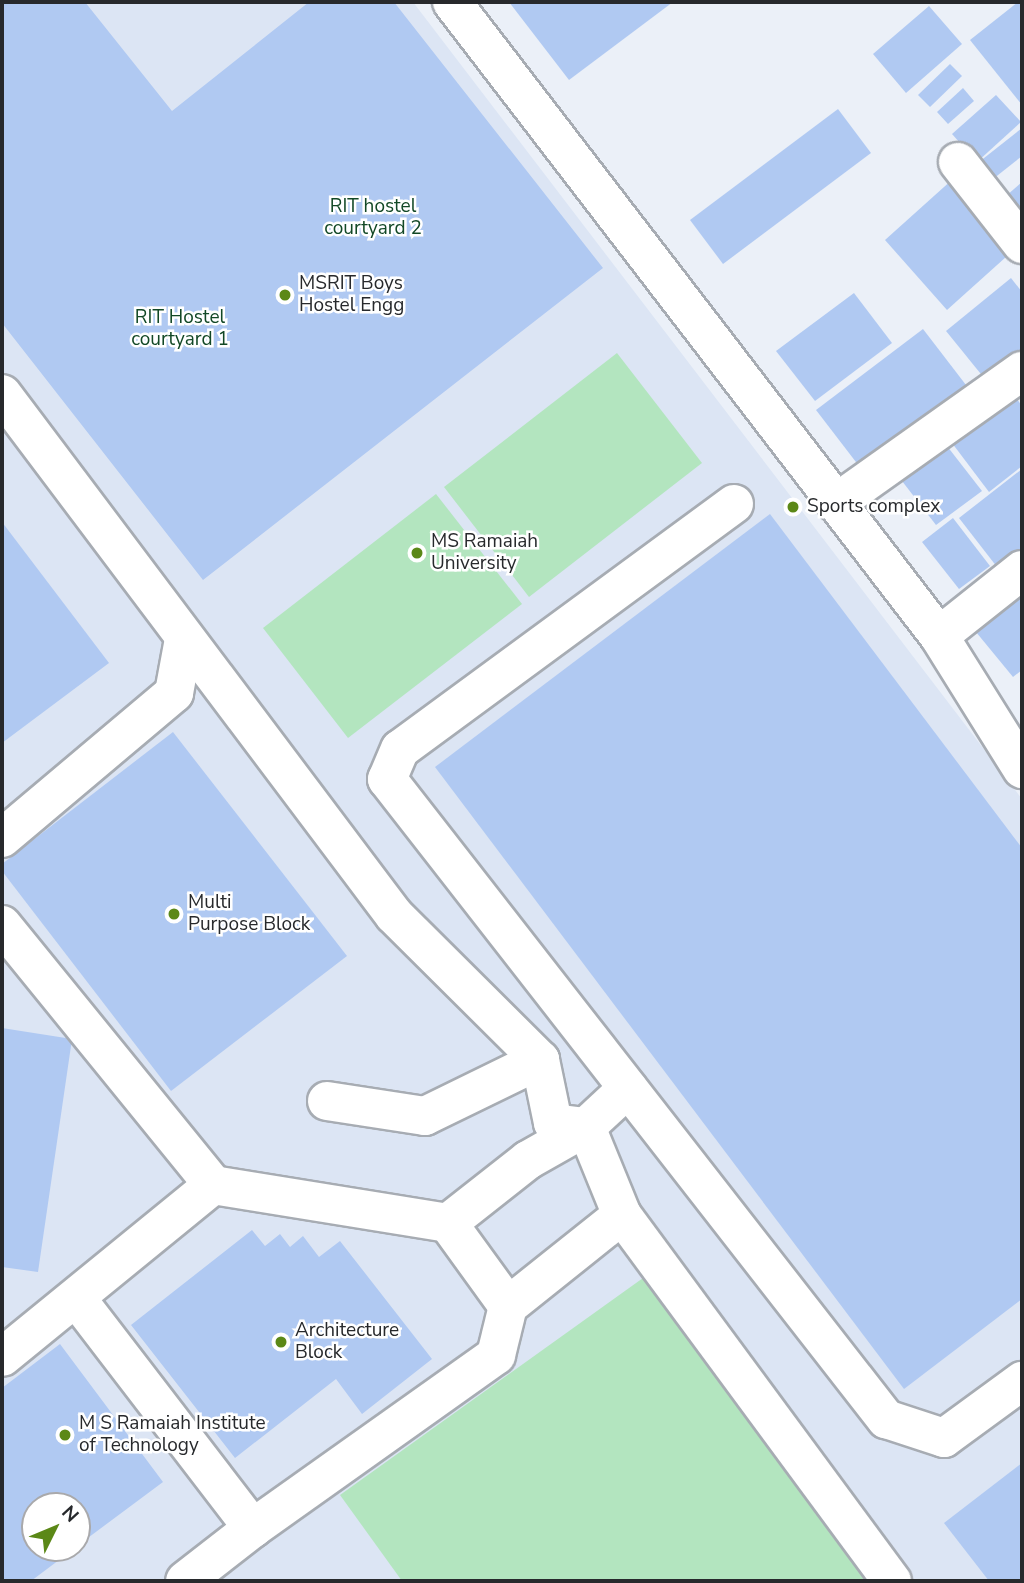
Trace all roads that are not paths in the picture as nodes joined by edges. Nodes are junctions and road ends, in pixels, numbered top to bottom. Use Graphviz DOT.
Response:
graph roads {
  1 [pos="452,2"];
  2 [pos="958,162"];
  3 [pos="1022,244"];
  4 [pos="1022,370"];
  5 [pos="2,394"];
  6 [pos="836,503"];
  7 [pos="734,504"];
  8 [pos="1022,570"];
  9 [pos="939,636"];
  10 [pos="184,639"];
  11 [pos="1022,769"];
  12 [pos="2,838"];
  13 [pos="2,925"];
  14 [pos="540,1060"];
  15 [pos="628,1088"];
  16 [pos="327,1101"];
  17 [pos="586,1127"];
  18 [pos="213,1185"];
  19 [pos="622,1214"];
  20 [pos="448,1223"];
  21 [pos="76,1299"];
  22 [pos="508,1306"];
  23 [pos="2,1357"];
  24 [pos="1022,1381"];
  25 [pos="253,1528"];
  26 [pos="185,1581"];
  27 [pos="892,1581"];
  1 -- 6 [label="street"];
  2 -- 3 [label="street"];
  4 -- 6 [label="street"];
  5 -- 10 [label="street"];
  6 -- 9 [label="street"];
  7 -- 15 [label="street"];
  8 -- 9 [label="street"];
  9 -- 11 [label="street"];
  10 -- 12 [label="street"];
  10 -- 14 [label="street"];
  13 -- 18 [label="street"];
  14 -- 16 [label="street"];
  14 -- 17 [label="street"];
  15 -- 17 [label="street"];
  15 -- 24 [label="street"];
  17 -- 19 [label="street"];
  17 -- 20 [label="street"];
  18 -- 20 [label="street"];
  18 -- 21 [label="street"];
  19 -- 22 [label="street"];
  19 -- 27 [label="street"];
  20 -- 22 [label="street"];
  21 -- 23 [label="street"];
  21 -- 25 [label="street"];
  22 -- 25 [label="street"];
  25 -- 26 [label="street"];
}
